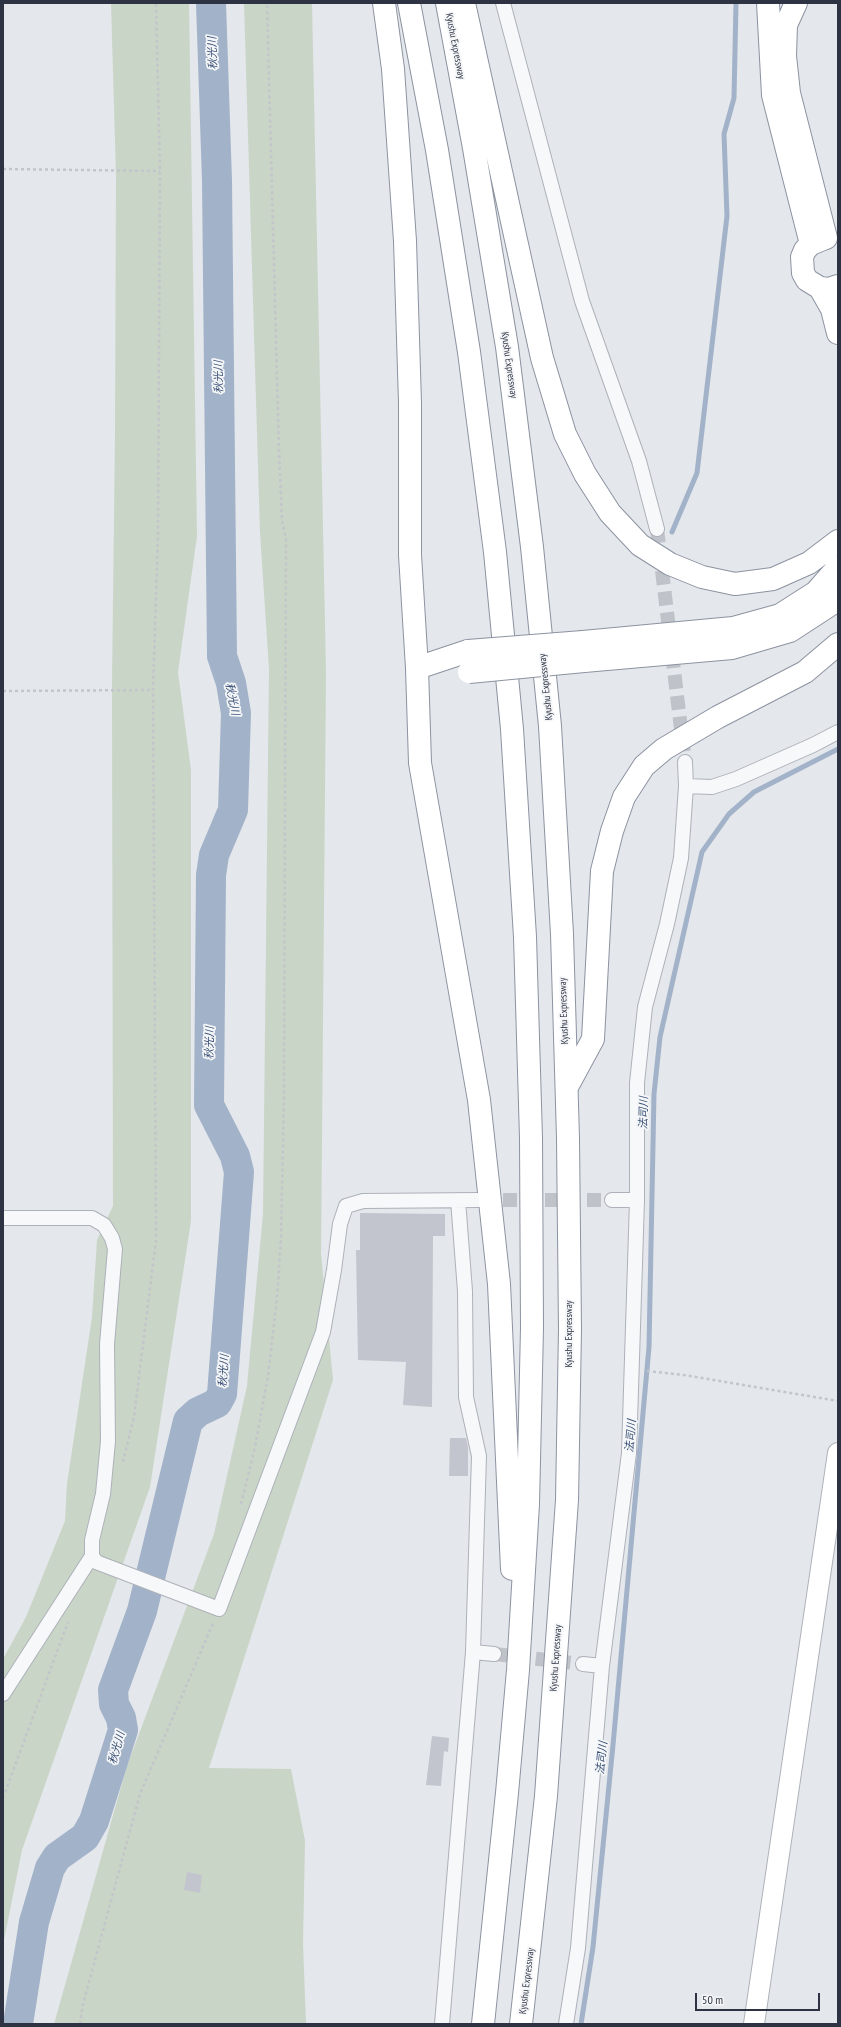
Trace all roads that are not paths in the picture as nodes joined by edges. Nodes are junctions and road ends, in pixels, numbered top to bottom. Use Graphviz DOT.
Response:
graph roads {
  1 [pos="384,3"];
  2 [pos="409,3"];
  3 [pos="447,3"];
  4 [pos="464,3"];
  5 [pos="503,3"];
  6 [pos="774,3"];
  7 [pos="796,3"];
  8 [pos="768,14"];
  9 [pos="825,241"];
  10 [pos="829,287"];
  11 [pos="838,333"];
  12 [pos="657,529"];
  13 [pos="838,541"];
  14 [pos="838,567"];
  15 [pos="838,596"];
  16 [pos="838,644"];
  17 [pos="583,652"];
  18 [pos="417,668"];
  19 [pos="838,732"];
  20 [pos="685,762"];
  21 [pos="686,786"];
  22 [pos="566,1089"];
  23 [pos="458,1200"];
  24 [pos="480,1200"];
  25 [pos="612,1200"];
  26 [pos="637,1200"];
  27 [pos="3,1218"];
  28 [pos="838,1453"];
  29 [pos="92,1556"];
  30 [pos="473,1652"];
  31 [pos="494,1654"];
  32 [pos="583,1664"];
  33 [pos="602,1666"];
  34 [pos="518,1670"];
  35 [pos="3,1694"];
  36 [pos="442,2024"];
  37 [pos="483,2024"];
  38 [pos="521,2024"];
  39 [pos="566,2024"];
  40 [pos="754,2024"];
  1 -- 18 [label="highway"];
  2 -- 34 [label="highway"];
  3 -- 22 [label="highway, Kyushu Expressway"];
  4 -- 13 [label="highway"];
  5 -- 12 [label="street"];
  6 -- 8 [label="highway"];
  7 -- 9 [label="highway"];
  8 -- 9 [label="highway"];
  9 -- 10 [label="highway"];
  10 -- 11 [label="highway"];
  14 -- 17 [label="highway"];
  15 -- 17 [label="highway"];
  16 -- 22 [label="highway"];
  17 -- 18 [label="highway, bridge"];
  18 -- 34 [label="highway"];
  19 -- 21 [label="street"];
  20 -- 21 [label="street"];
  21 -- 26 [label="street"];
  22 -- 38 [label="highway, Kyushu Expressway"];
  23 -- 24 [label="street"];
  23 -- 29 [label="street"];
  23 -- 30 [label="street"];
  25 -- 26 [label="street"];
  26 -- 33 [label="street"];
  27 -- 29 [label="street"];
  28 -- 40 [label="street"];
  29 -- 35 [label="street"];
  30 -- 31 [label="street"];
  30 -- 36 [label="street"];
  32 -- 33 [label="street"];
  33 -- 39 [label="street"];
  34 -- 37 [label="highway"];
}
